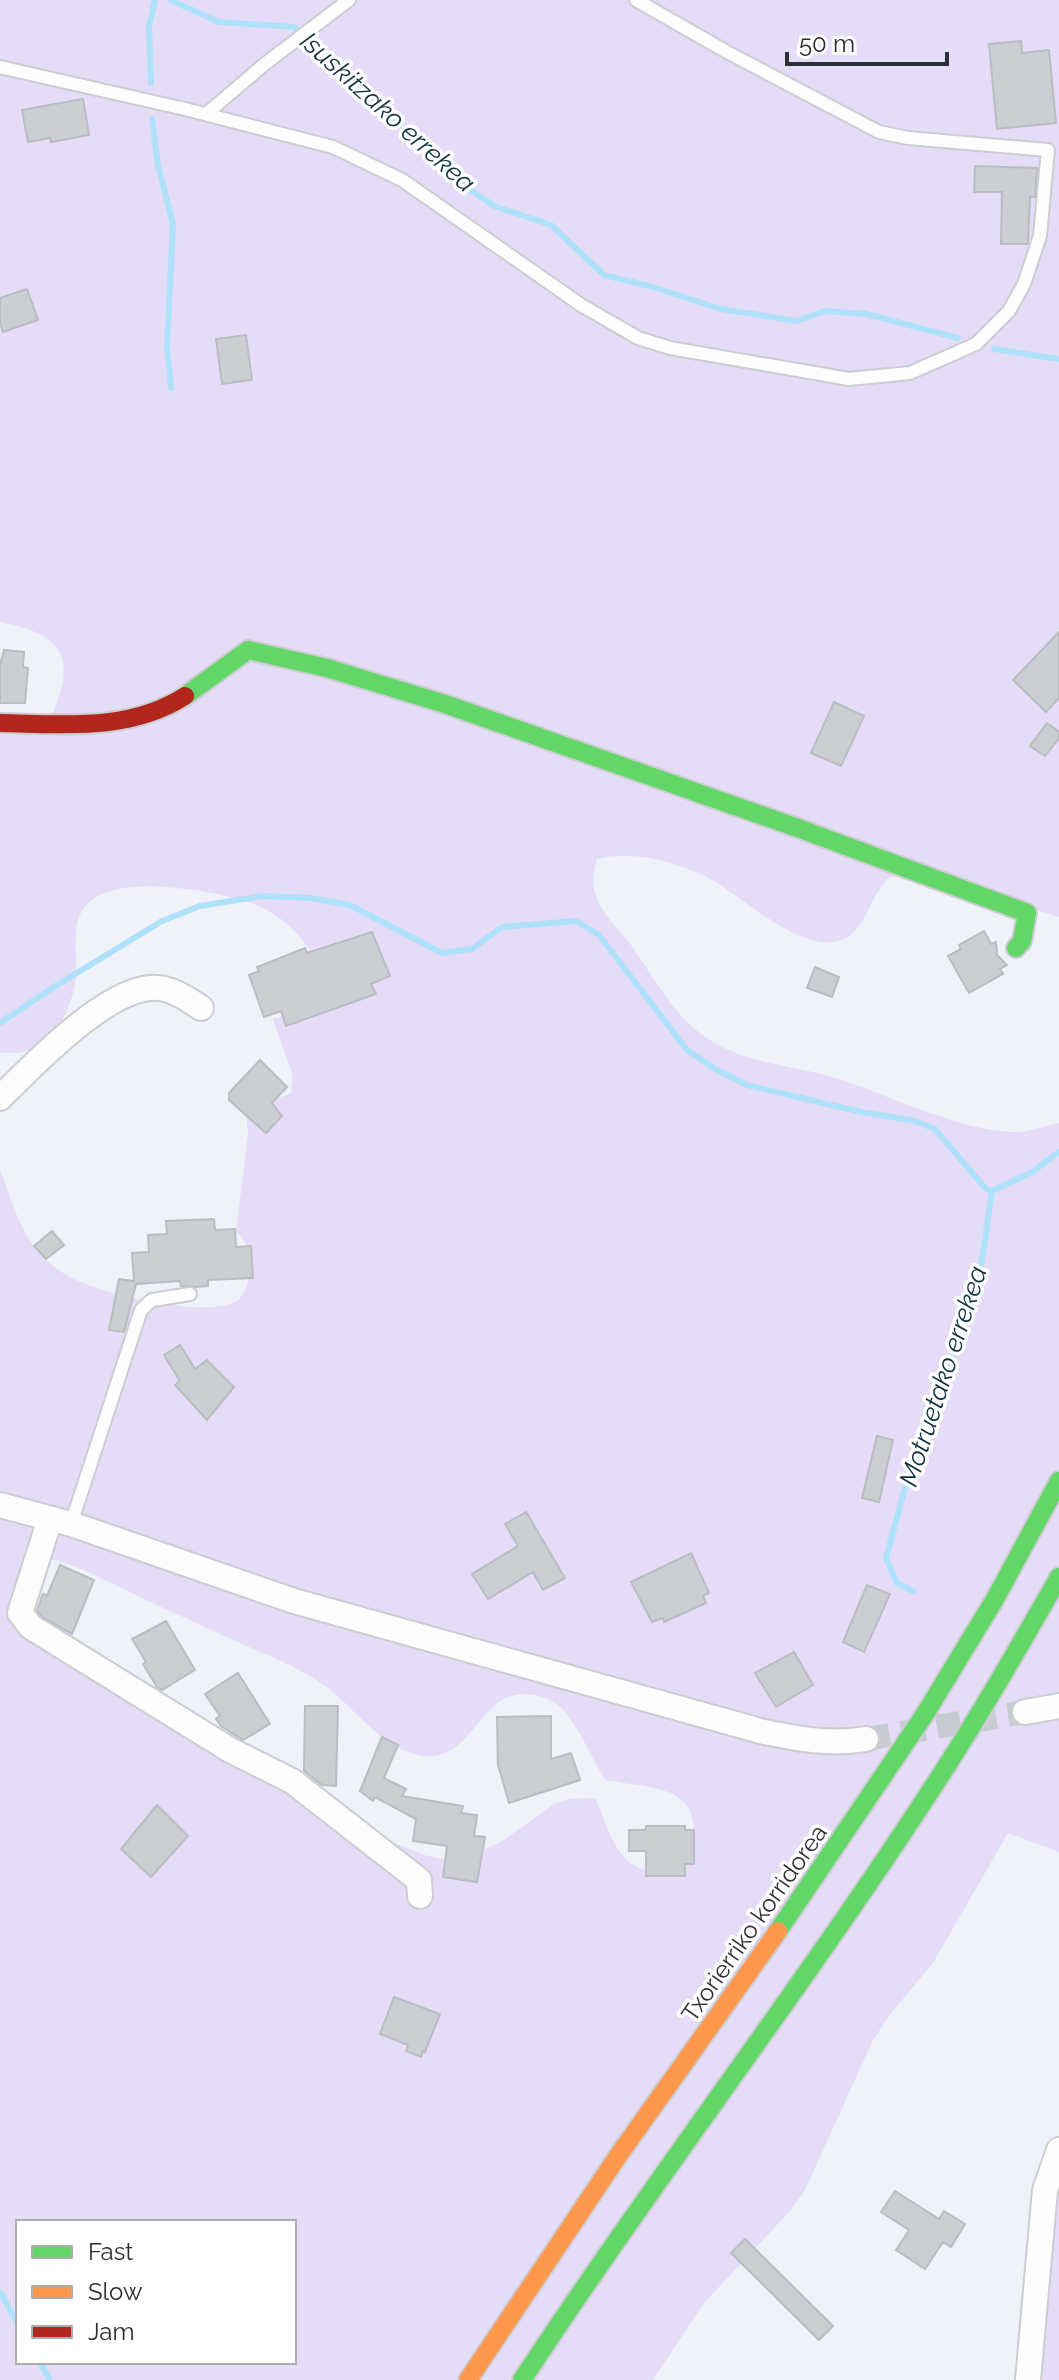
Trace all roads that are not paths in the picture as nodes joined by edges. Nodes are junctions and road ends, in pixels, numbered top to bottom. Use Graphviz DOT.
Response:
graph roads {
  1 [pos="349,0"];
  2 [pos="636,0"];
  3 [pos="0,67"];
  4 [pos="206,114"];
  5 [pos="0,723"];
  6 [pos="1016,948"];
  7 [pos="201,1008"];
  8 [pos="0,1098"];
  9 [pos="190,1294"];
  10 [pos="1059,1481"];
  11 [pos="0,1505"];
  12 [pos="60,1521"];
  13 [pos="1059,1577"];
  14 [pos="1059,1706"];
  15 [pos="1025,1712"];
  16 [pos="866,1739"];
  17 [pos="420,1896"];
  18 [pos="1059,2150"];
  19 [pos="468,2380"];
  20 [pos="522,2380"];
  21 [pos="1028,2380"];
  1 -- 4 [label="lane"];
  2 -- 4 [label="lane"];
  3 -- 4 [label="lane"];
  5 -- 6 [label="main road"];
  7 -- 8 [label="street"];
  9 -- 12 [label="lane"];
  10 -- 19 [label="main road, Txorierriko korridorea"];
  11 -- 12 [label="street"];
  12 -- 16 [label="street"];
  12 -- 17 [label="street"];
  13 -- 20 [label="main road"];
  14 -- 15 [label="street"];
  18 -- 21 [label="street"];
}
